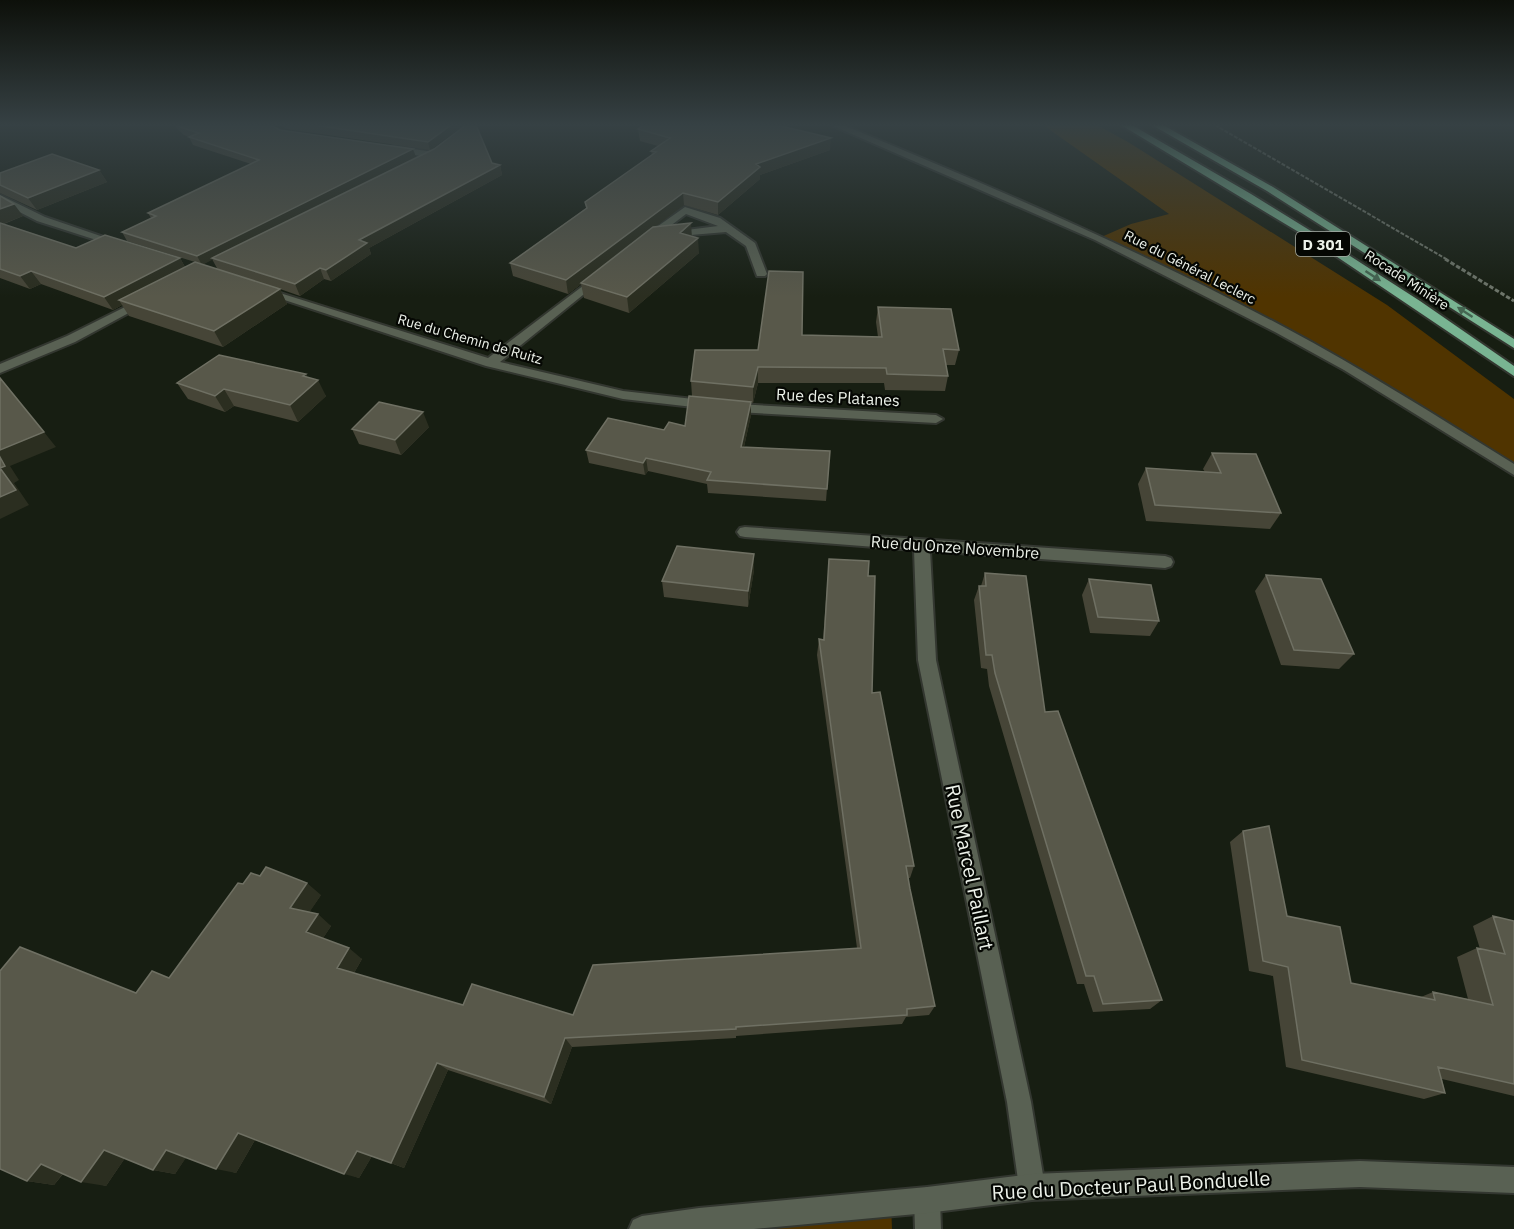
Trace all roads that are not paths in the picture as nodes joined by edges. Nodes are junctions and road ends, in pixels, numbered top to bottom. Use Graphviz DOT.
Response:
graph roads {
  1 [pos="973,182"];
  2 [pos="1224,182"];
  3 [pos="1258,182"];
  4 [pos="0,198"];
  5 [pos="730,228"];
  6 [pos="132,248"];
  7 [pos="611,267"];
  8 [pos="760,274"];
  9 [pos="246,285"];
  10 [pos="161,292"];
  11 [pos="1514,344"];
  12 [pos="490,363"];
  13 [pos="0,369"];
  14 [pos="1514,372"];
  15 [pos="737,408"];
  16 [pos="936,419"];
  17 [pos="1514,470"];
  18 [pos="745,532"];
  19 [pos="922,545"];
  20 [pos="1165,562"];
  21 [pos="1514,1180"];
  22 [pos="1032,1187"];
  23 [pos="927,1200"];
  24 [pos="642,1229"];
  25 [pos="928,1229"];
  1 -- 17 [label="street, Rue du Général Leclerc"];
  2 -- 14 [label="highway, Rocade Minière / D 301, one-way"];
  11 -- 3 [label="highway, Rocade Minière / D 301, one-way"];
  4 -- 6 [label="street"];
  5 -- 5 [label="street"];
  5 -- 8 [label="street"];
  7 -- 12 [label="street"];
  9 -- 12 [label="street, Rue du Chemin de Ruitz"];
  10 -- 13 [label="street"];
  12 -- 15 [label="street, Rue du Chemin de Ruitz"];
  15 -- 16 [label="street, Rue des Platanes"];
  18 -- 19 [label="street, Rue du Onze Novembre"];
  19 -- 20 [label="street, Rue du Onze Novembre"];
  19 -- 22 [label="street, Rue Marcel Paillart"];
  21 -- 22 [label="street, Rue du Docteur Paul Bonduelle"];
  22 -- 23 [label="street, Rue du Docteur Paul Bonduelle"];
  23 -- 24 [label="street, Rue du Docteur Paul Bonduelle"];
  23 -- 25 [label="street"];
}
